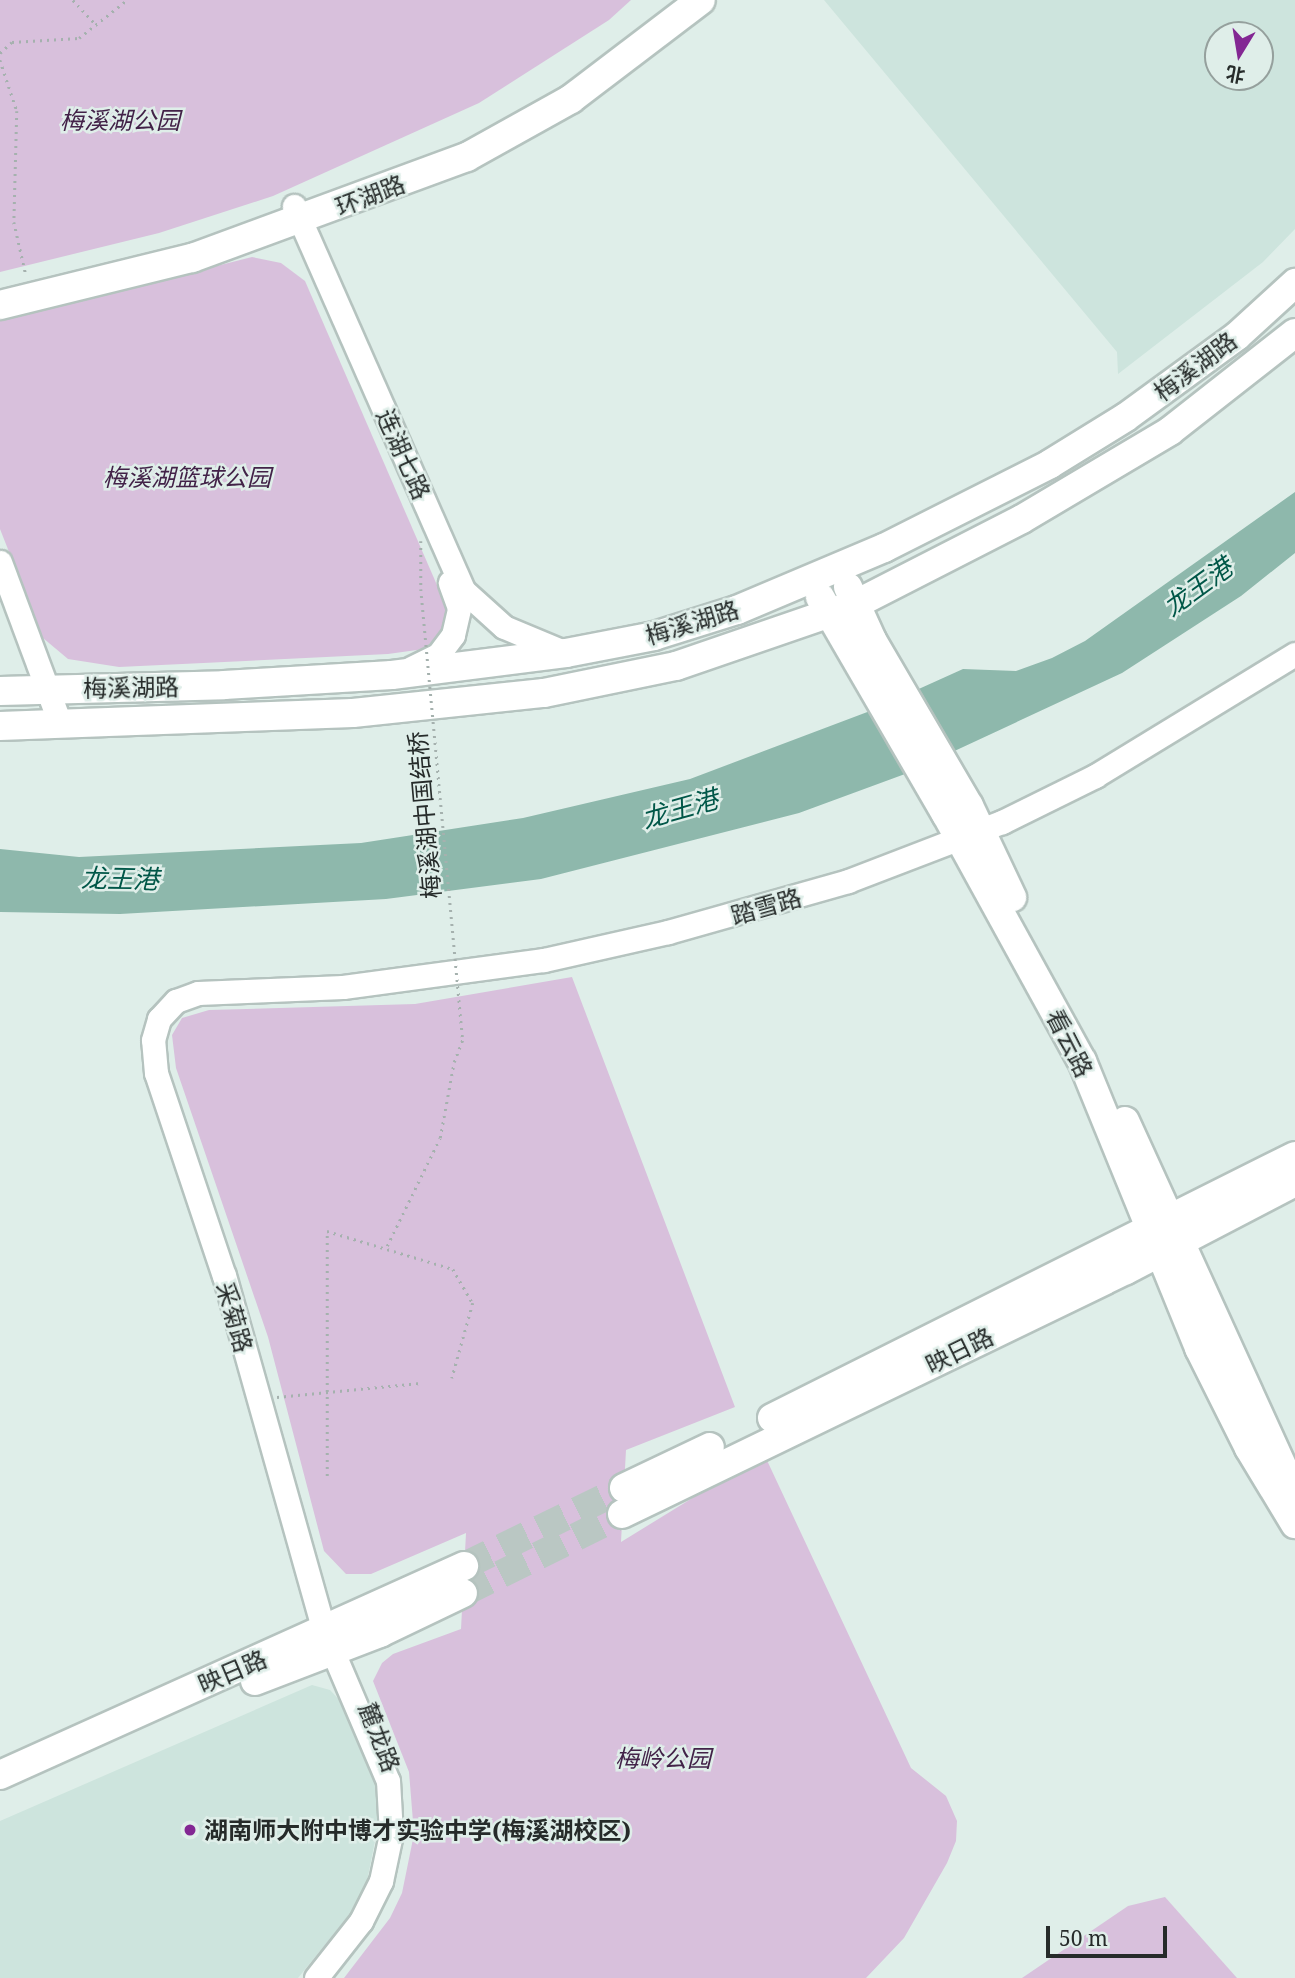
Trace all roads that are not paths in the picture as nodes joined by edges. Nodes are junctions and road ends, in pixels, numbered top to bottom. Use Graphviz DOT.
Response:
graph roads {
  1 [pos="675,0"];
  2 [pos="701,0"];
  3 [pos="292,215"];
  4 [pos="1295,283"];
  5 [pos="0,288"];
  6 [pos="0,305"];
  7 [pos="1295,333"];
  8 [pos="0,562"];
  9 [pos="839,569"];
  10 [pos="809,580"];
  11 [pos="0,596"];
  12 [pos="856,604"];
  13 [pos="829,613"];
  14 [pos="861,643"];
  15 [pos="566,653"];
  16 [pos="1295,654"];
  17 [pos="1295,663"];
  18 [pos="392,675"];
  19 [pos="41,689"];
  20 [pos="0,691"];
  21 [pos="53,723"];
  22 [pos="0,726"];
  23 [pos="967,830"];
  24 [pos="187,1000"];
  25 [pos="1295,1156"];
  26 [pos="1295,1182"];
  27 [pos="1166,1236"];
  28 [pos="1295,1494"];
  29 [pos="623,1501"];
  30 [pos="1295,1524"];
  31 [pos="464,1579"];
  32 [pos="333,1639"];
  33 [pos="0,1775"];
  34 [pos="0,1795"];
  35 [pos="316,1978"];
  36 [pos="327,1978"];
  1 -- 3 [label="main road, 环湖路"];
  2 -- 3 [label="main road, 环湖路"];
  3 -- 5 [label="main road, 环湖路"];
  3 -- 6 [label="main road, 环湖路"];
  3 -- 15 [label="street, 连湖七路"];
  3 -- 18 [label="street, 连湖七路"];
  4 -- 9 [label="main road, 梅溪湖路"];
  7 -- 12 [label="main road, 梅溪湖路"];
  8 -- 19 [label="street"];
  9 -- 10 [label="main road, 梅溪湖路"];
  9 -- 12 [label="main road"];
  10 -- 13 [label="main road"];
  10 -- 15 [label="main road, 梅溪湖路"];
  11 -- 19 [label="street"];
  12 -- 13 [label="main road, 梅溪湖路"];
  12 -- 14 [label="main road"];
  13 -- 14 [label="main road"];
  13 -- 21 [label="main road, 梅溪湖路"];
  14 -- 23 [label="main road, 看云路"];
  15 -- 18 [label="main road, 梅溪湖路"];
  16 -- 23 [label="street, 踏雪路"];
  17 -- 23 [label="street, 踏雪路"];
  18 -- 19 [label="main road, 梅溪湖路"];
  19 -- 20 [label="main road, 梅溪湖路"];
  19 -- 21 [label="street"];
  21 -- 22 [label="main road, 梅溪湖路"];
  23 -- 24 [label="street, 踏雪路"];
  23 -- 27 [label="main road, 看云路"];
  24 -- 32 [label="street, 采菊路"];
  24 -- 32 [label="street, 采菊路"];
  25 -- 27 [label="main road, 映日路"];
  26 -- 27 [label="main road, 映日路"];
  27 -- 28 [label="main road, 看云路"];
  27 -- 29 [label="main road, 映日路"];
  27 -- 30 [label="main road, 看云路"];
  31 -- 32 [label="main road, 映日路"];
  32 -- 33 [label="main road, 映日路"];
  32 -- 34 [label="main road, 映日路"];
  32 -- 35 [label="street, 麓龙路"];
  32 -- 36 [label="street, 麓龙路"];
}
